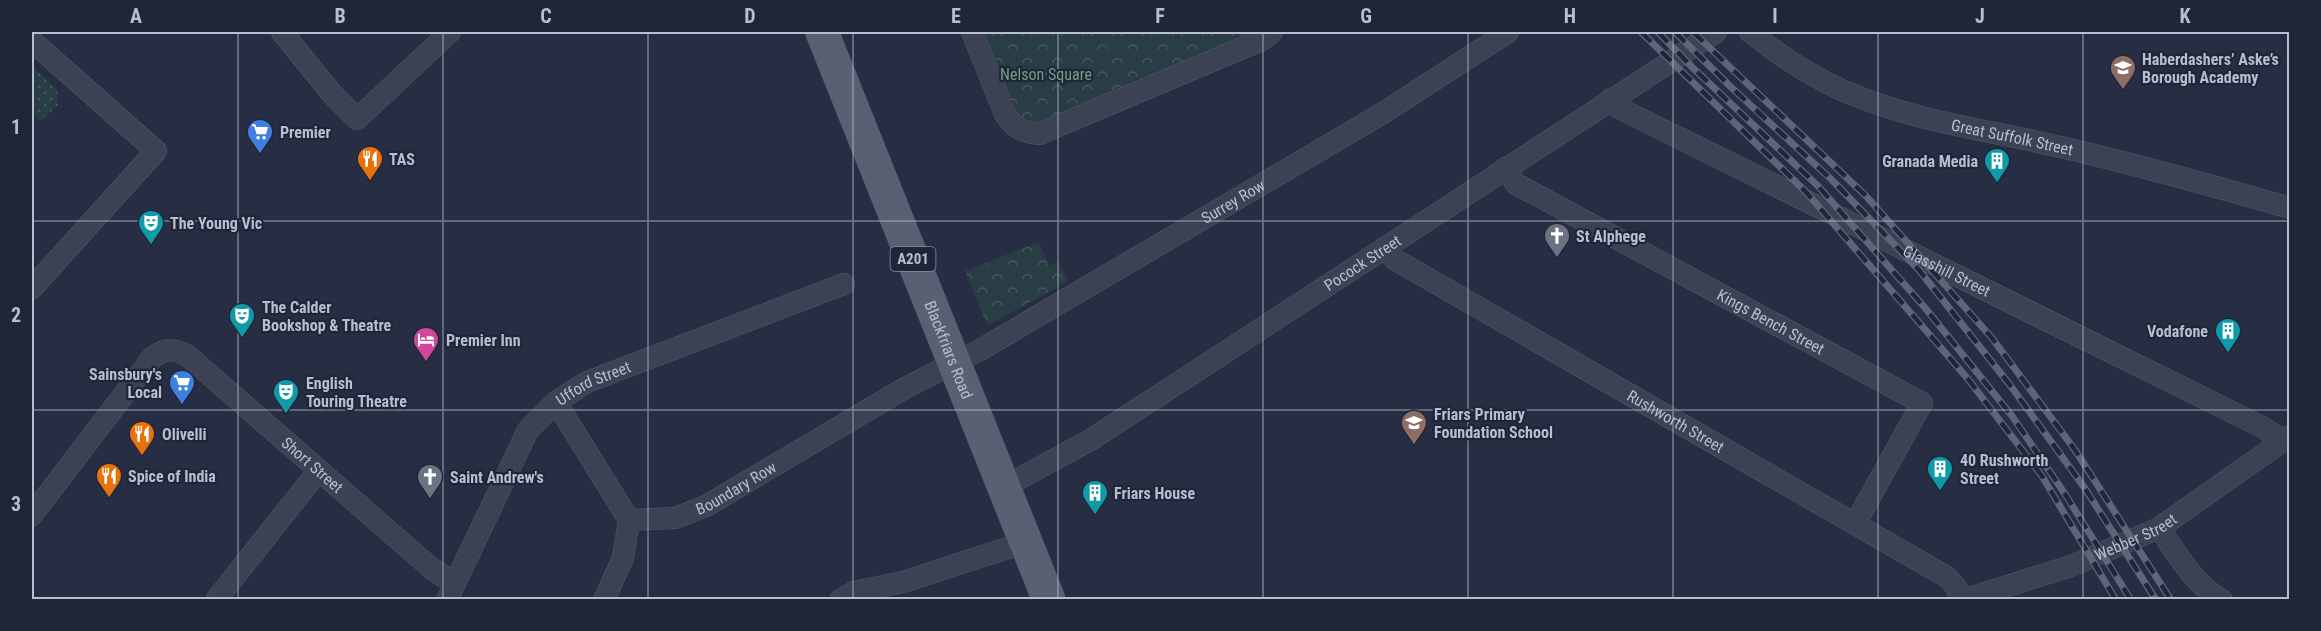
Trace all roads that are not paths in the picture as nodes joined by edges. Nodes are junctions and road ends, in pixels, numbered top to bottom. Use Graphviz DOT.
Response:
graph roads {
  1 [pos="282,32"];
  2 [pos="450,32"];
  3 [pos="822,32"];
  4 [pos="972,32"];
  5 [pos="1272,32"];
  6 [pos="1508,32"];
  7 [pos="1716,32"];
  8 [pos="1750,32"];
  9 [pos="32,41"];
  10 [pos="1611,99"];
  11 [pos="1505,168"];
  12 [pos="2289,208"];
  13 [pos="1385,247"];
  14 [pos="844,284"];
  15 [pos="32,288"];
  16 [pos="955,364"];
  17 [pos="556,402"];
  18 [pos="2286,439"];
  19 [pos="319,470"];
  20 [pos="1004,487"];
  21 [pos="32,515"];
  22 [pos="629,520"];
  23 [pos="1855,524"];
  24 [pos="2158,528"];
  25 [pos="1026,542"];
  26 [pos="451,592"];
  27 [pos="1989,596"];
  28 [pos="216,600"];
  29 [pos="604,600"];
  30 [pos="840,600"];
  31 [pos="1049,600"];
  32 [pos="1962,600"];
  33 [pos="2222,600"];
  1 -- 2 [label="street"];
  3 -- 16 [label="main road, Blackfriars Road / A201"];
  4 -- 5 [label="street"];
  6 -- 16 [label="street, Surrey Row"];
  7 -- 10 [label="street, Pocock Street"];
  8 -- 12 [label="street, Great Suffolk Street"];
  9 -- 15 [label="street"];
  10 -- 11 [label="street, Pocock Street"];
  10 -- 18 [label="street, Glasshill Street"];
  11 -- 13 [label="street, Pocock Street"];
  11 -- 23 [label="street, Kings Bench Street"];
  13 -- 20 [label="street, Pocock Street"];
  13 -- 23 [label="street, Rushworth Street"];
  14 -- 17 [label="street, Ufford Street"];
  16 -- 20 [label="main road, Blackfriars Road / A201"];
  16 -- 22 [label="street, Boundary Row"];
  17 -- 22 [label="street"];
  17 -- 26 [label="street, Ufford Street"];
  18 -- 24 [label="street, Webber Street"];
  19 -- 21 [label="street, Short Street"];
  19 -- 26 [label="street, Short Street"];
  19 -- 28 [label="street"];
  20 -- 25 [label="main road, Blackfriars Road / A201"];
  22 -- 29 [label="street"];
  23 -- 32 [label="street, Rushworth Street"];
  24 -- 27 [label="street, Webber Street"];
  24 -- 33 [label="street"];
  25 -- 30 [label="street"];
  25 -- 31 [label="main road, Blackfriars Road / A201"];
  27 -- 32 [label="street, Webber Street"];
}
